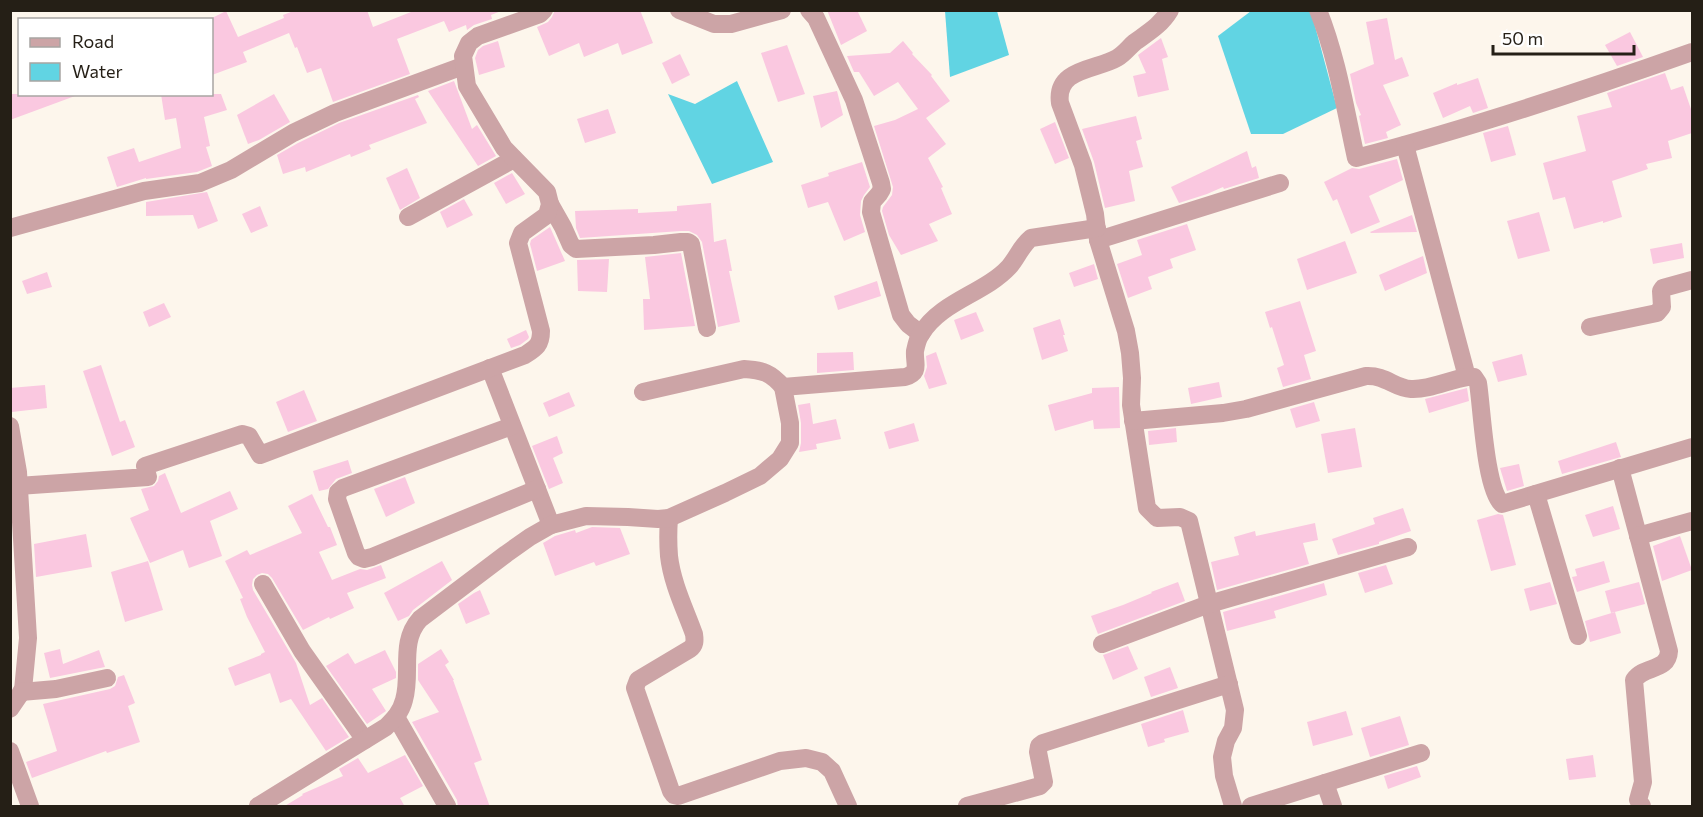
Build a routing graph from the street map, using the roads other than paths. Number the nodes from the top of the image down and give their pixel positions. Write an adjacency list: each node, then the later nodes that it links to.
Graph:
1 (544, 10): 8 (street)
2 (679, 10): 3 (street)
3 (782, 10)
4 (809, 10): 19 (street)
5 (1170, 10): 15 (street)
6 (1318, 10): 9 (street)
7 (1692, 52): 9 (street)
8 (463, 66): 10 (street); 14 (street)
9 (1405, 145): 21 (street)
10 (514, 159): 12 (street); 13 (street)
11 (1280, 183): 15 (street)
12 (550, 204): 18 (street); 20 (street)
13 (408, 216)
14 (10, 228)
15 (1098, 234): 19 (street); 24 (street)
16 (1692, 280): 17 (street)
17 (1590, 327)
18 (707, 328)
19 (921, 334): 22 (street)
20 (490, 368): 26 (street); 29 (street)
21 (1467, 376): 24 (street); 31 (street)
22 (783, 387): 23 (street); 32 (street)
23 (643, 392)
24 (1133, 420): 38 (street)
25 (10, 426): 29 (street)
26 (512, 426): 30 (street); 30 (street)
27 (1692, 447): 28 (street)
28 (1620, 468): 31 (street); 35 (street)
29 (18, 486): 43 (street)
30 (537, 489): 34 (street)
31 (1536, 494): 39 (street)
32 (669, 518): 34 (street); 53 (street)
33 (1692, 521): 35 (street)
34 (551, 525): 45 (street)
35 (1638, 536): 58 (street)
36 (1408, 547): 38 (street)
37 (263, 584): 46 (street)
38 (1209, 604): 40 (street); 42 (street)
39 (1578, 636)
40 (1102, 644)
41 (106, 678): 43 (street)
42 (1229, 684): 54 (street); 55 (street)
43 (21, 692): 44 (street)
44 (10, 709)
45 (396, 717): 46 (street); 52 (street)
46 (365, 740): 51 (street)
47 (10, 751): 50 (street)
48 (1421, 753): 49 (street)
49 (1325, 783): 56 (street); 57 (street)
50 (30, 807)
51 (258, 807)
52 (447, 807)
53 (848, 807)
54 (967, 807)
55 (1233, 807)
56 (1251, 807)
57 (1333, 807)
58 (1642, 807)

